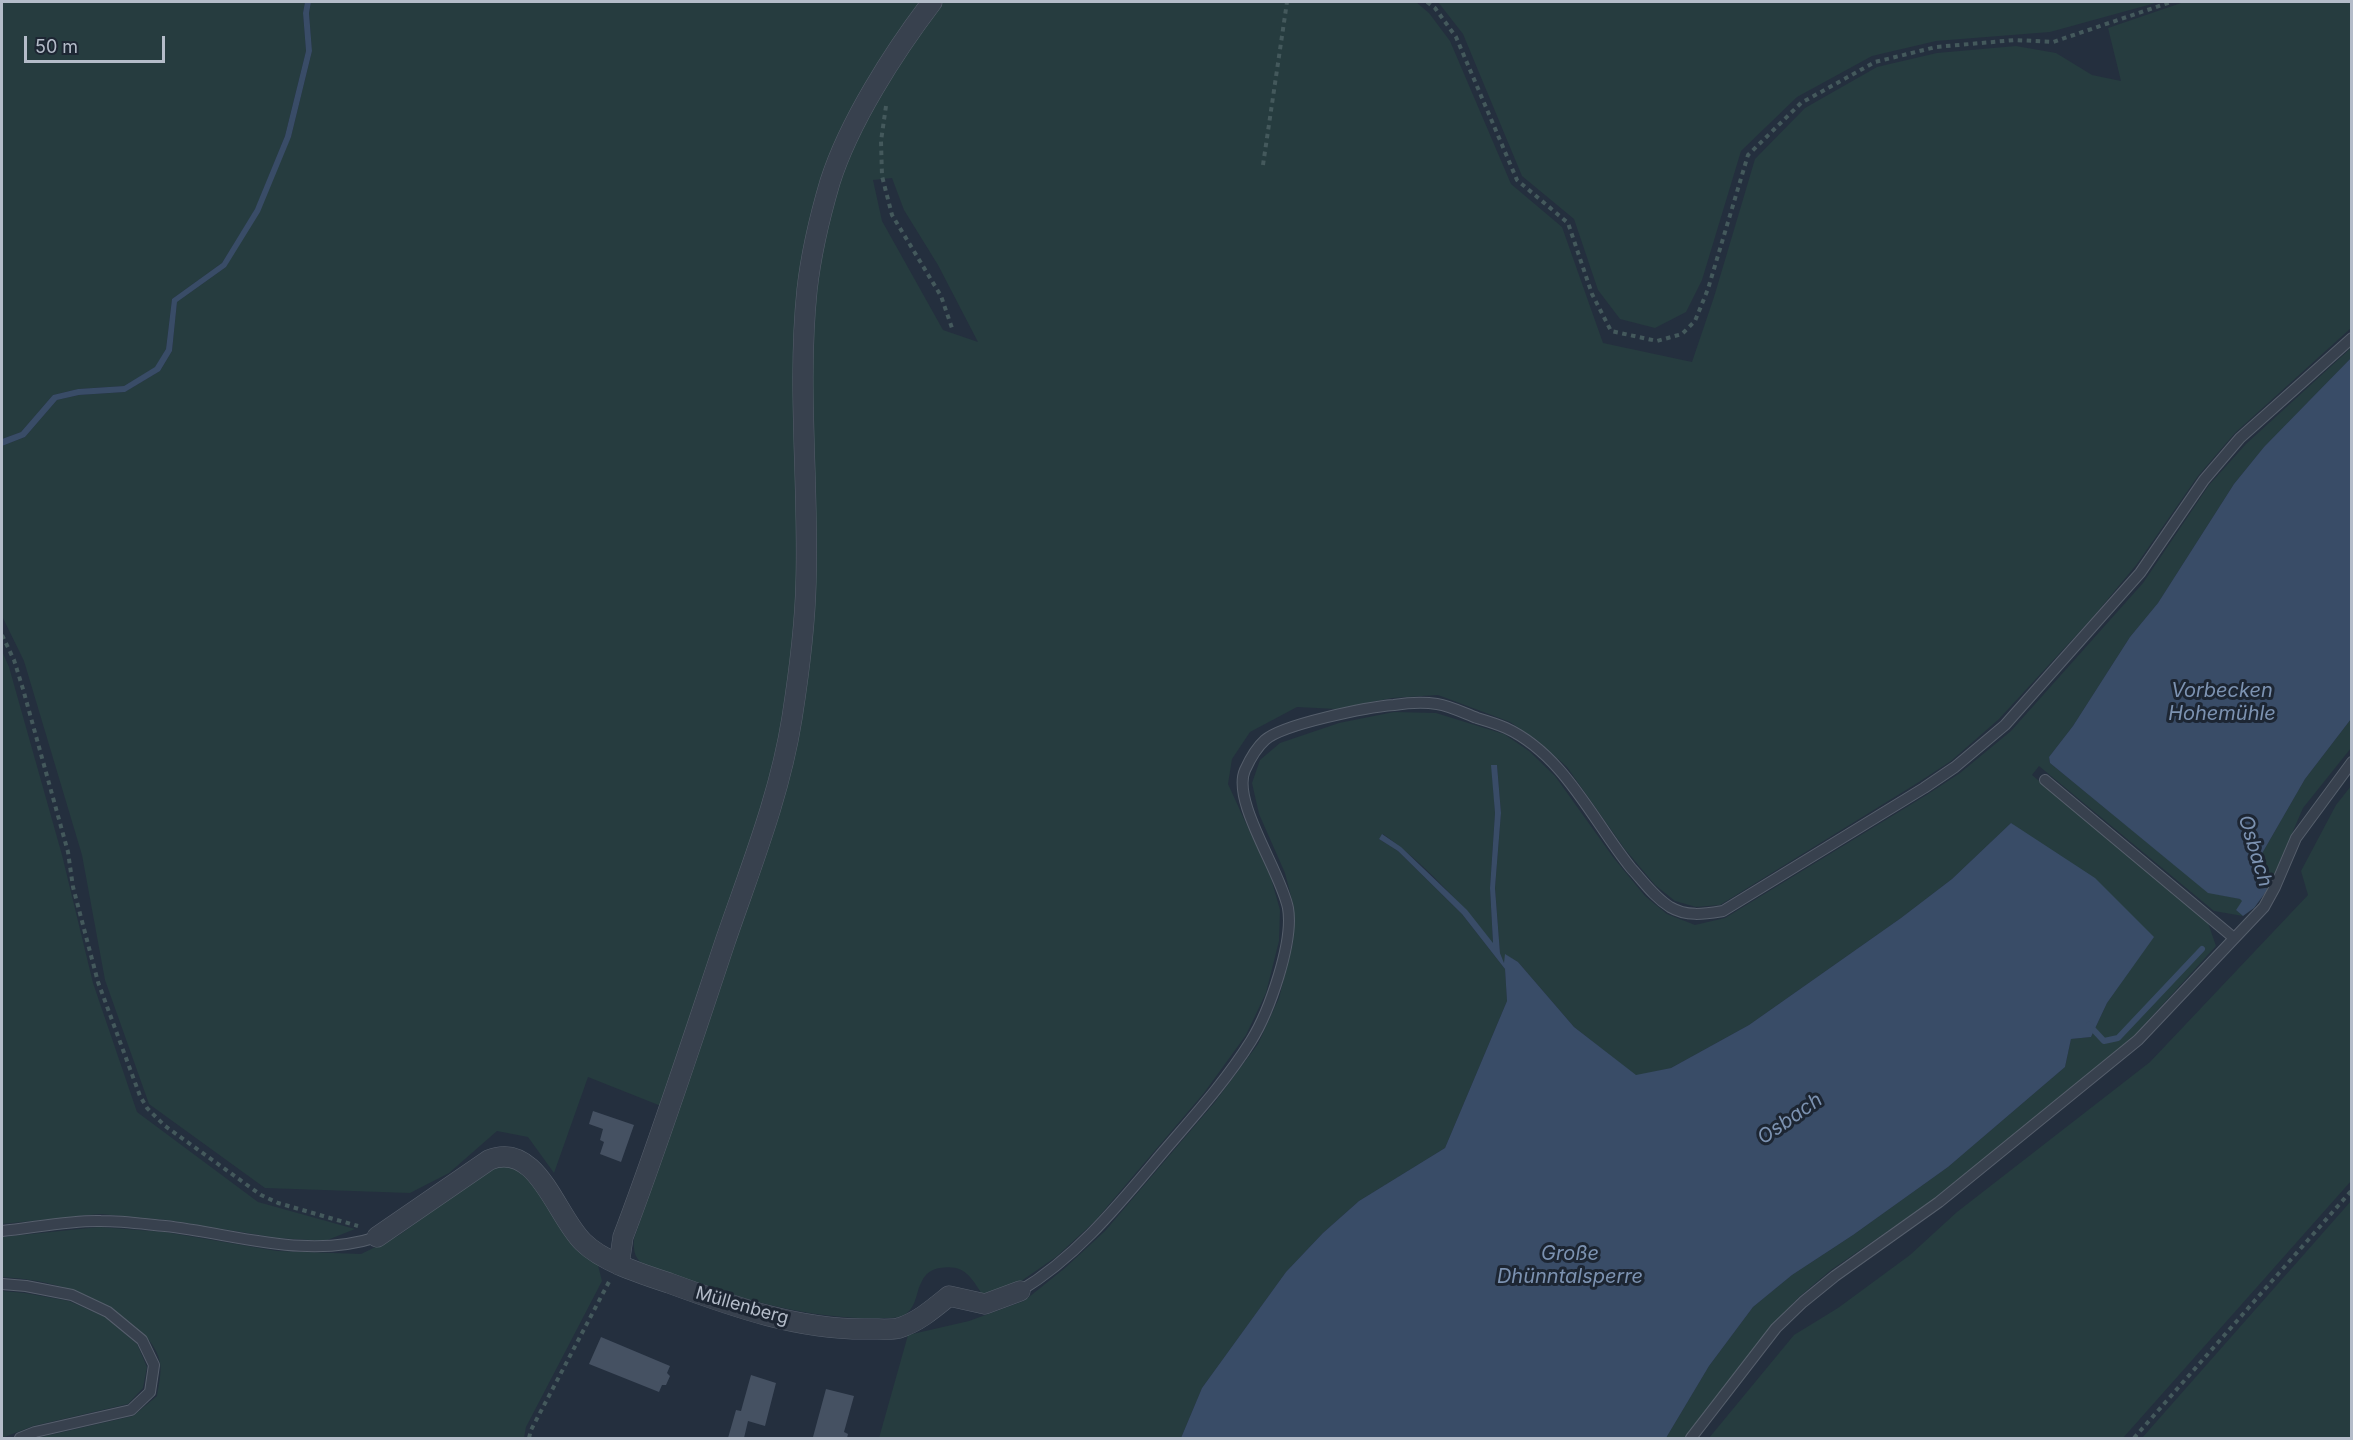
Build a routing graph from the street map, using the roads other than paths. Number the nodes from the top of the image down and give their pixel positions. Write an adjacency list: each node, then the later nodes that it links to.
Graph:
1 (932, 2): 8 (street)
2 (2352, 338): 10 (lane)
3 (2352, 762): 5 (lane)
4 (2045, 780): 5 (lane)
5 (2234, 938): 12 (lane)
6 (2, 1231): 7 (lane)
7 (377, 1237): 8 (street, Müllenberg)
8 (619, 1265): 10 (street, Müllenberg)
9 (2, 1284): 11 (lane)
10 (1020, 1291)
11 (20, 1438)
12 (1691, 1438)

